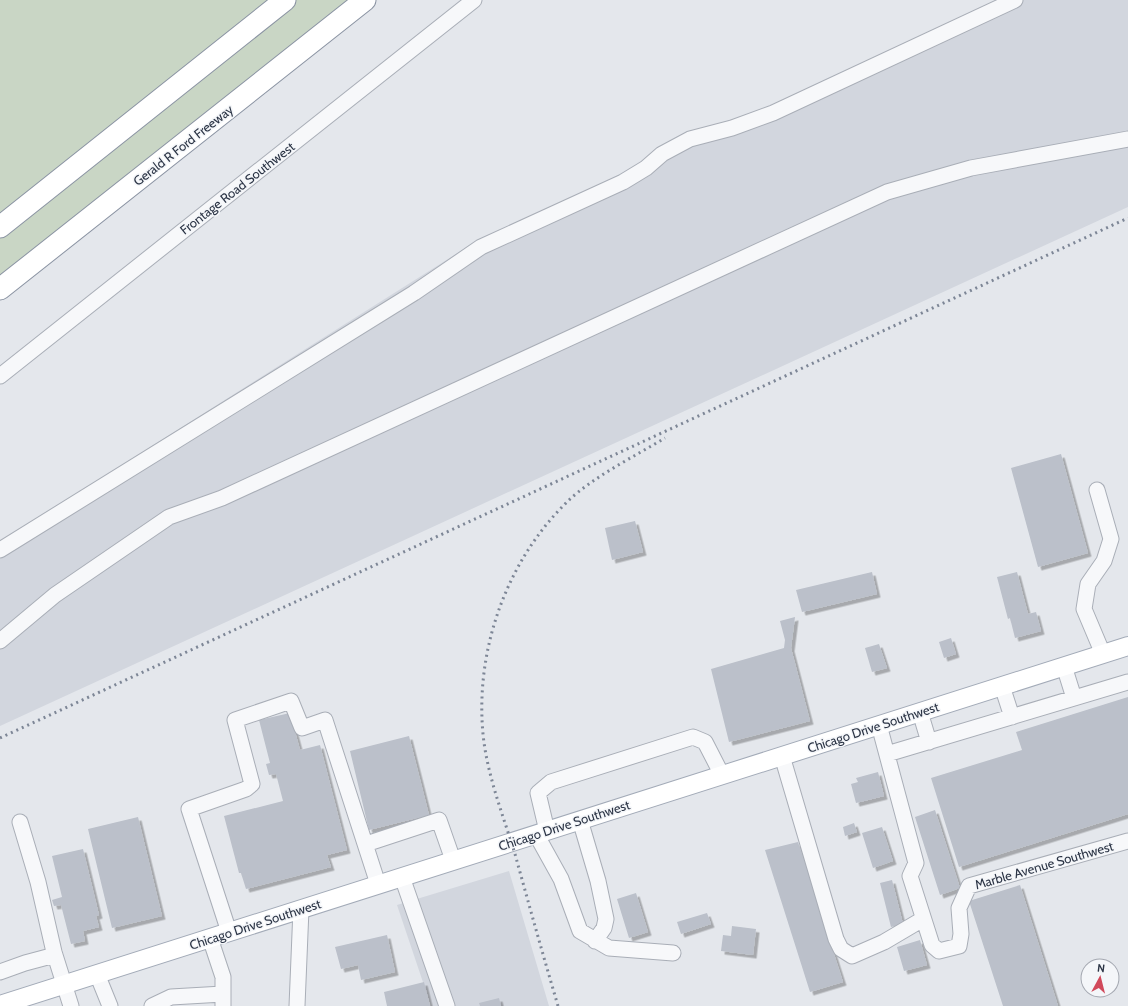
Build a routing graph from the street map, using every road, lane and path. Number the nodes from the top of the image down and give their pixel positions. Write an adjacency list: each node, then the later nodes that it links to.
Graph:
1 (285, 0): 6 (highway)
2 (365, 0): 7 (highway, Gerald R Ford Freeway)
3 (474, 0): 8 (street, Frontage Road Southwest)
4 (1015, 0): 10 (street)
5 (1128, 139): 11 (street)
6 (0, 227)
7 (0, 289)
8 (0, 376)
9 (1097, 490): 13 (street)
10 (0, 550)
11 (0, 641)
12 (1128, 646): 13 (main road, Chicago Drive Southwest)
13 (1103, 654): 14 (main road, Chicago Drive Southwest)
14 (1064, 666): 16 (main road, Chicago Drive Southwest); 17 (street)
15 (1128, 682): 17 (street)
16 (1002, 686): 18 (main road, Chicago Drive Southwest); 19 (street)
17 (1074, 698): 19 (street)
18 (920, 712): 20 (main road, Chicago Drive Southwest); 21 (street)
19 (1012, 717): 21 (street)
20 (879, 725): 22 (street, Marble Avenue Southwest); 23 (main road, Chicago Drive Southwest)
21 (929, 742): 22 (street)
22 (887, 754): 34 (street, Marble Avenue Southwest)
23 (782, 756): 24 (main road, Chicago Drive Southwest); 34 (street)
24 (722, 775): 25 (main road, Chicago Drive Southwest); 27 (street)
25 (580, 820): 27 (main road, Chicago Drive Southwest); 37 (street)
26 (20, 822): 39 (street)
27 (541, 832): 30 (main road, Chicago Drive Southwest); 37 (street)
28 (1128, 841): 34 (street, Marble Avenue Southwest)
29 (366, 844): 30 (street); 32 (street); 35 (street)
30 (453, 860): 31 (main road, Chicago Drive Southwest)
31 (402, 877): 32 (main road, Chicago Drive Southwest); 49 (street)
32 (378, 884): 33 (main road, Chicago Drive Southwest)
33 (301, 909): 35 (main road, Chicago Drive Southwest); 48 (street)
34 (923, 919)
35 (229, 932): 36 (main road, Chicago Drive Southwest)
36 (210, 938): 41 (main road, Chicago Drive Southwest); 43 (street)
37 (595, 941): 38 (street)
38 (673, 953)
39 (55, 955): 40 (street); 42 (street)
40 (0, 972)
41 (97, 974): 42 (main road, Chicago Drive Southwest); 46 (street)
42 (65, 984): 44 (main road, Chicago Drive Southwest); 45 (street)
43 (223, 1000): 47 (street)
44 (0, 1005)
45 (71, 1006)
46 (110, 1006)
47 (152, 1006)
48 (297, 1006)
49 (447, 1006)

